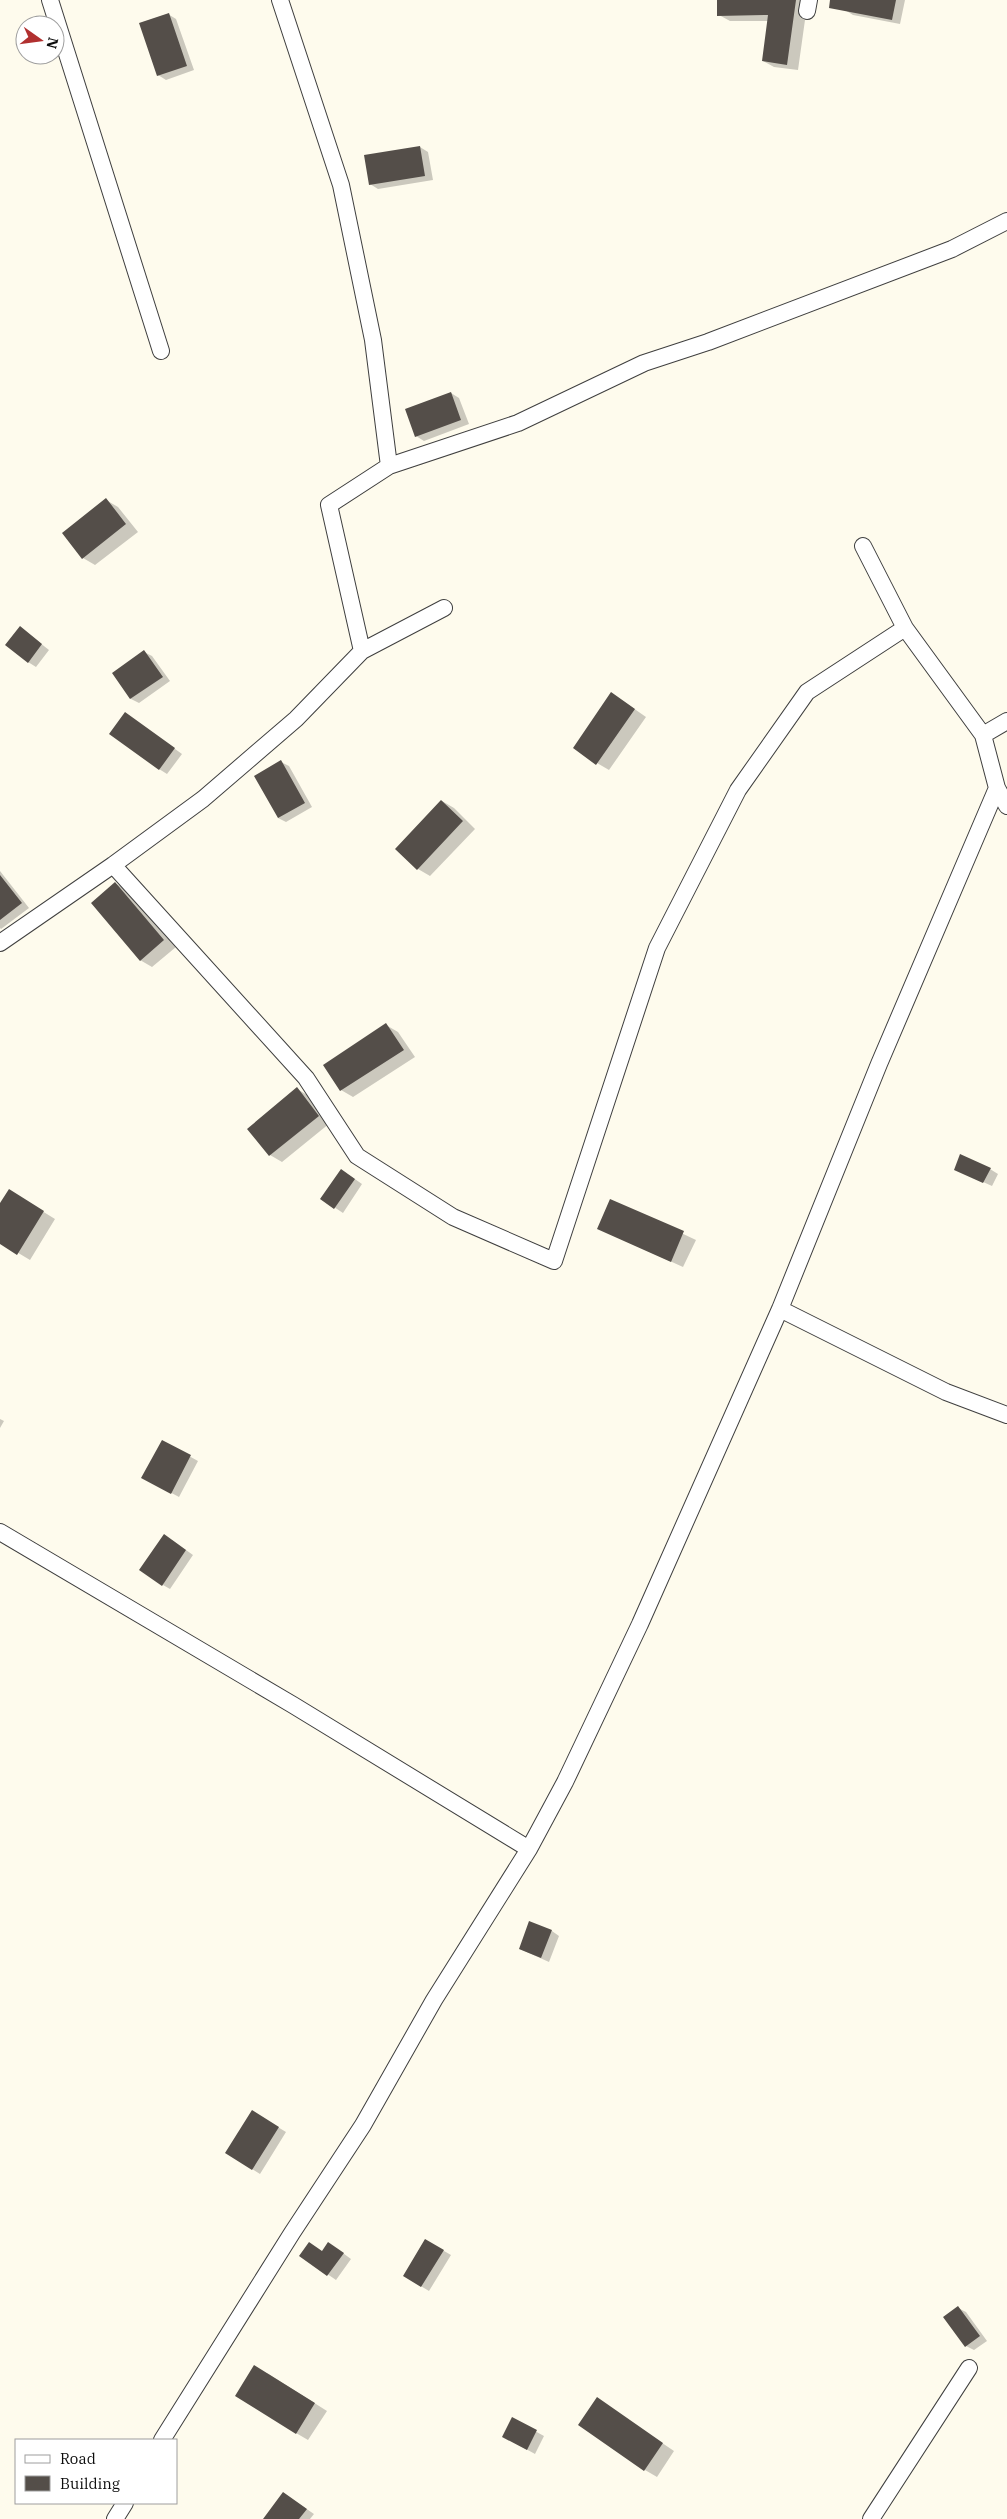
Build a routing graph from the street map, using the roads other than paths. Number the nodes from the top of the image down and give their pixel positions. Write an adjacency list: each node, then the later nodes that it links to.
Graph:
1 (50, 0): 4 (street)
2 (280, 0): 5 (street)
3 (1007, 221): 5 (street)
4 (161, 351)
5 (389, 466): 9 (street)
6 (863, 546): 8 (street)
7 (444, 608): 9 (street)
8 (905, 628): 11 (street); 14 (street)
9 (362, 651): 14 (street)
10 (1007, 721): 11 (street)
11 (983, 735): 12 (street)
12 (997, 788): 13 (street); 16 (street)
13 (1007, 806)
14 (113, 865): 15 (street)
15 (0, 943)
16 (780, 1309): 17 (street); 19 (street)
17 (1007, 1415)
18 (0, 1532): 19 (street)
19 (530, 1849): 21 (street)
20 (969, 2368): 24 (street)
21 (163, 2439)
22 (124, 2504): 23 (street)
23 (115, 2519)
24 (871, 2519)

